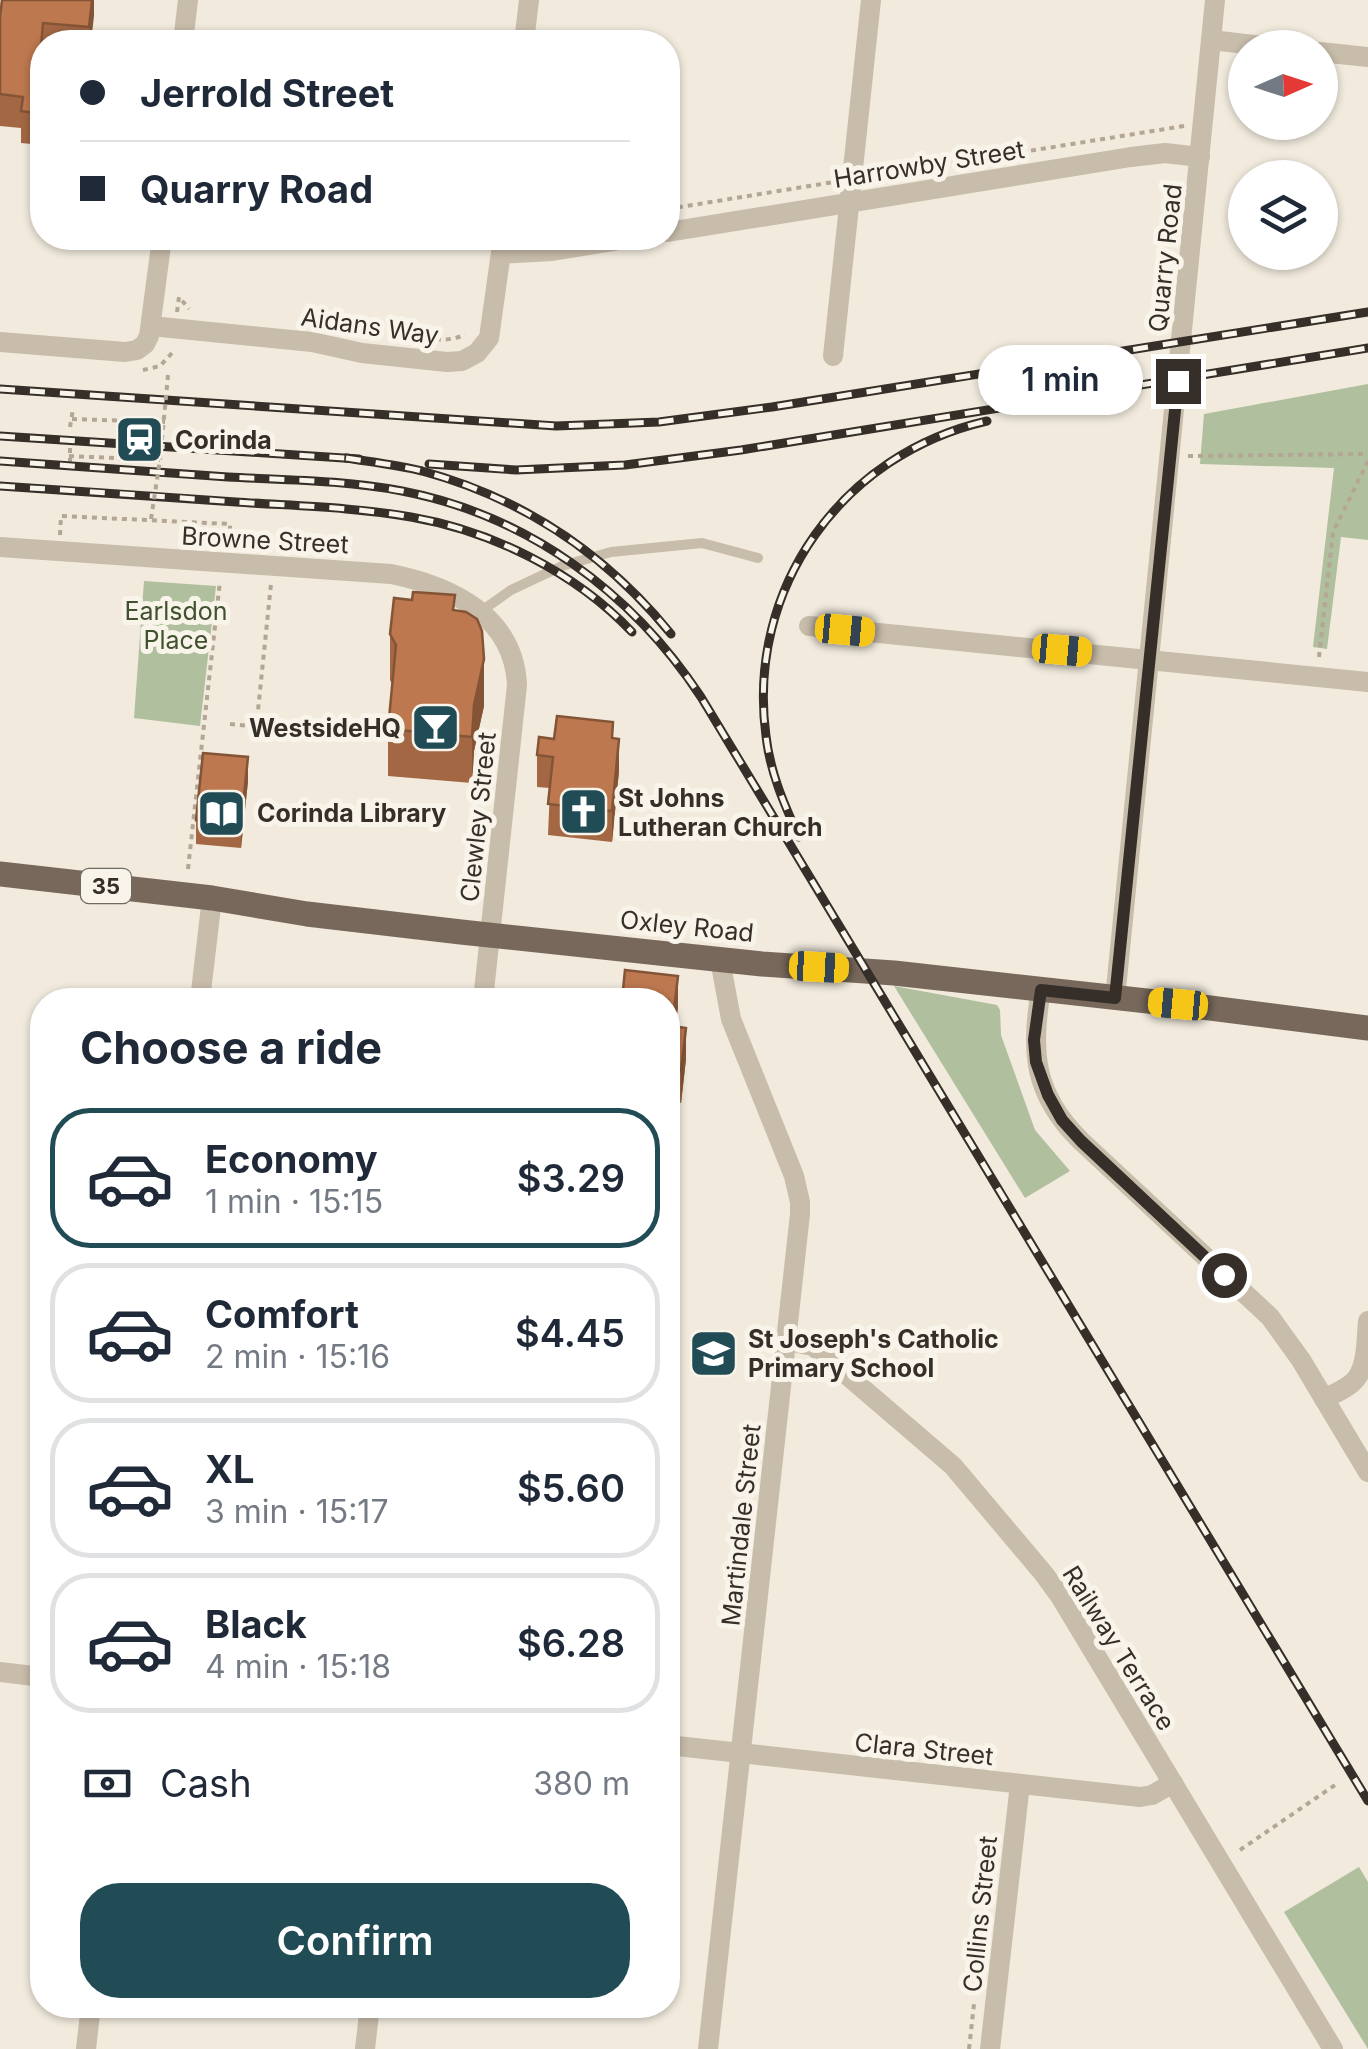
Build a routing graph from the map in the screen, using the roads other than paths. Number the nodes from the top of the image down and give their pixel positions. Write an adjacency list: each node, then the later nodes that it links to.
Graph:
1 (188, 0): 5 (street)
2 (529, 0): 6 (street)
3 (870, 0): 12 (street)
4 (1215, 0): 7 (street, Quarry Road)
5 (184, 30)
6 (525, 30)
7 (1211, 40): 8 (street); 11 (street, Quarry Road)
8 (1228, 42)
9 (1338, 54): 10 (street)
10 (1368, 56)
11 (1200, 156): 12 (street, Harrowby Street); 24 (street, Quarry Road)
12 (849, 202): 13 (street, Harrowby Street); 18 (street)
13 (680, 230)
14 (160, 250): 16 (street)
15 (501, 250): 16 (street, Aidans Way)
16 (151, 326): 17 (street)
17 (0, 342)
18 (833, 356)
19 (0, 547): 21 (street, Browne Street)
20 (758, 558): 21 (lane)
21 (480, 612): 23 (street, Browne Street)
22 (809, 626): 24 (street)
23 (504, 642): 28 (street, Clewley Street)
24 (1149, 658): 25 (street); 33 (street, Quarry Road)
25 (1368, 682)
26 (0, 874): 27 (main road, Oxley Road / 35)
27 (212, 898): 28 (main road, Oxley Road / 35); 30 (street)
28 (490, 934): 29 (main road, Oxley Road / 35); 31 (street, Clewley Street)
29 (720, 960): 32 (main road, Oxley Road / 35); 36 (street, Martindale Street)
30 (201, 988)
31 (484, 988)
32 (1041, 990): 33 (main road, Oxley Road / 35); 37 (street)
33 (1115, 998): 34 (main road, Oxley Road / 35)
34 (1368, 1028)
35 (1368, 1321): 37 (street)
36 (787, 1341): 42 (street, Martindale Street); 44 (street, Railway Terrace)
37 (1324, 1400): 38 (street)
38 (1368, 1472)
39 (0, 1672): 40 (street)
40 (30, 1675)
41 (680, 1746): 42 (street, Clara Street)
42 (742, 1753): 43 (street, Clara Street); 49 (street, Martindale Street)
43 (1020, 1784): 44 (street, Clara Street); 50 (street, Collins Street)
44 (1172, 1784): 51 (street, Railway Terrace)
45 (90, 2018): 47 (street)
46 (369, 2018): 48 (street)
47 (86, 2049)
48 (365, 2049)
49 (708, 2049)
50 (990, 2049)
51 (1333, 2049)

